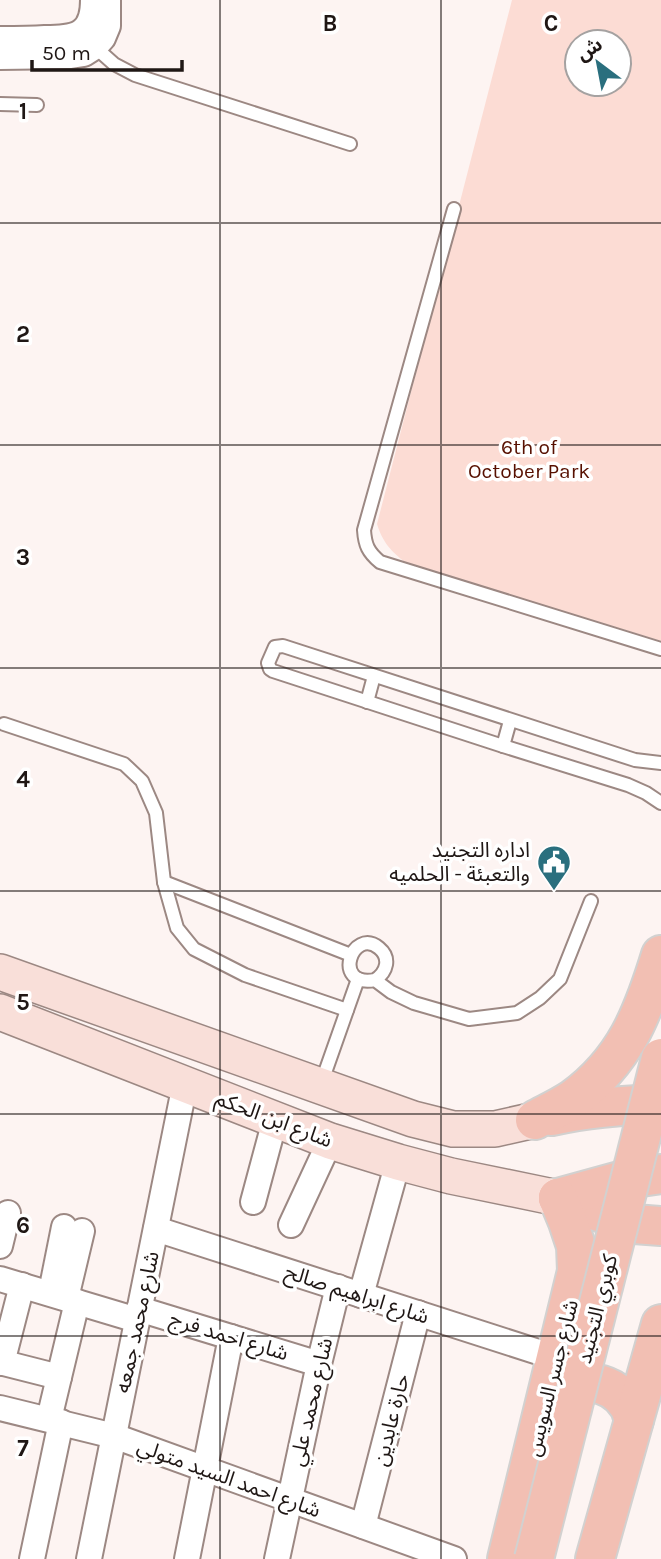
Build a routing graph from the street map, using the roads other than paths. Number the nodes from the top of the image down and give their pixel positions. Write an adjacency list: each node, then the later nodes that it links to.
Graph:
1 (93, 0): 4 (street)
2 (108, 0): 4 (street)
3 (0, 39): 4 (street)
4 (89, 39): 5 (street); 8 (lane)
5 (0, 57)
6 (0, 104): 7 (lane)
7 (37, 105)
8 (350, 144)
9 (454, 209): 10 (lane)
10 (661, 649)
11 (374, 676): 12 (lane); 12 (lane); 13 (lane)
12 (366, 702): 15 (lane)
13 (510, 721): 15 (lane); 16 (lane)
14 (4, 724): 18 (lane)
15 (503, 746): 17 (lane)
16 (661, 763)
17 (661, 803)
18 (164, 882): 20 (lane); 25 (lane)
19 (591, 901): 24 (lane)
20 (351, 954): 23 (lane); 24 (lane)
21 (661, 955): 32 (main road)
22 (0, 972): 29 (main road)
23 (358, 979): 24 (lane); 25 (lane)
24 (375, 980)
25 (347, 1010): 29 (lane)
26 (0, 1012): 28 (main road, شارع ابن الحكم)
27 (661, 1058): 70 (main road, كوبري التجنيد, bridge)
28 (185, 1084): 31 (main road, شارع ابن الحكم); 43 (street, شارع محمد جمعه)
29 (321, 1086): 32 (main road)
30 (661, 1104): 32 (main road)
31 (275, 1120): 33 (main road, شارع ابن الحكم); 38 (street)
32 (535, 1120)
33 (330, 1141): 35 (main road, شارع ابن الحكم); 40 (street)
34 (661, 1149): 71 (main road, كوبري التجنيد)
35 (398, 1162): 37 (main road, شارع ابن الحكم); 46 (street, شارع محمد علي)
36 (661, 1174): 37 (main road)
37 (558, 1198): 41 (main road); 52 (main road, شارع جسر السويس)
38 (253, 1202)
39 (8, 1213): 44 (street)
40 (291, 1225)
41 (661, 1226)
42 (73, 1229): 47 (street)
43 (156, 1229): 46 (street, شارع ابراهيم صالح); 49 (street, شارع محمد جمعه)
44 (0, 1246)
45 (11, 1282): 47 (street, شارع احمد فرج); 53 (street)
46 (349, 1291): 48 (street, شارع ابراهيم صالح); 54 (street, شارع محمد علي)
47 (65, 1298): 49 (street, شارع احمد فرج); 55 (street)
48 (418, 1313): 52 (street, شارع ابراهيم صالح); 63 (street, حارة عابدين)
49 (138, 1315): 51 (street, شارع احمد فرج); 60 (street, شارع محمد جمعه)
50 (661, 1324): 58 (main road)
51 (231, 1337): 54 (street, شارع احمد فرج); 61 (street)
52 (557, 1358): 56 (main road, شارع جسر السويس)
53 (1, 1363): 55 (street)
54 (318, 1364): 62 (street, شارع محمد علي)
55 (59, 1377): 59 (street)
56 (546, 1403): 58 (main road); 69 (main road, شارع جسر السويس)
57 (0, 1408): 59 (street, شارع احمد السيد متولي)
58 (634, 1420): 72 (main road)
59 (55, 1421): 60 (street, شارع احمد السيد متولي); 64 (street)
60 (114, 1436): 61 (street, شارع احمد السيد متولي); 65 (street, شارع محمد جمعه)
61 (205, 1469): 62 (street, شارع احمد السيد متولي); 66 (street)
62 (289, 1500): 63 (street, شارع احمد السيد متولي); 67 (street, شارع محمد علي)
63 (363, 1526): 68 (street, شارع احمد السيد متولي)
64 (32, 1559)
65 (89, 1559)
66 (187, 1559)
67 (277, 1559)
68 (454, 1559)
69 (507, 1559)
70 (534, 1559)
71 (559, 1559)
72 (595, 1559)

